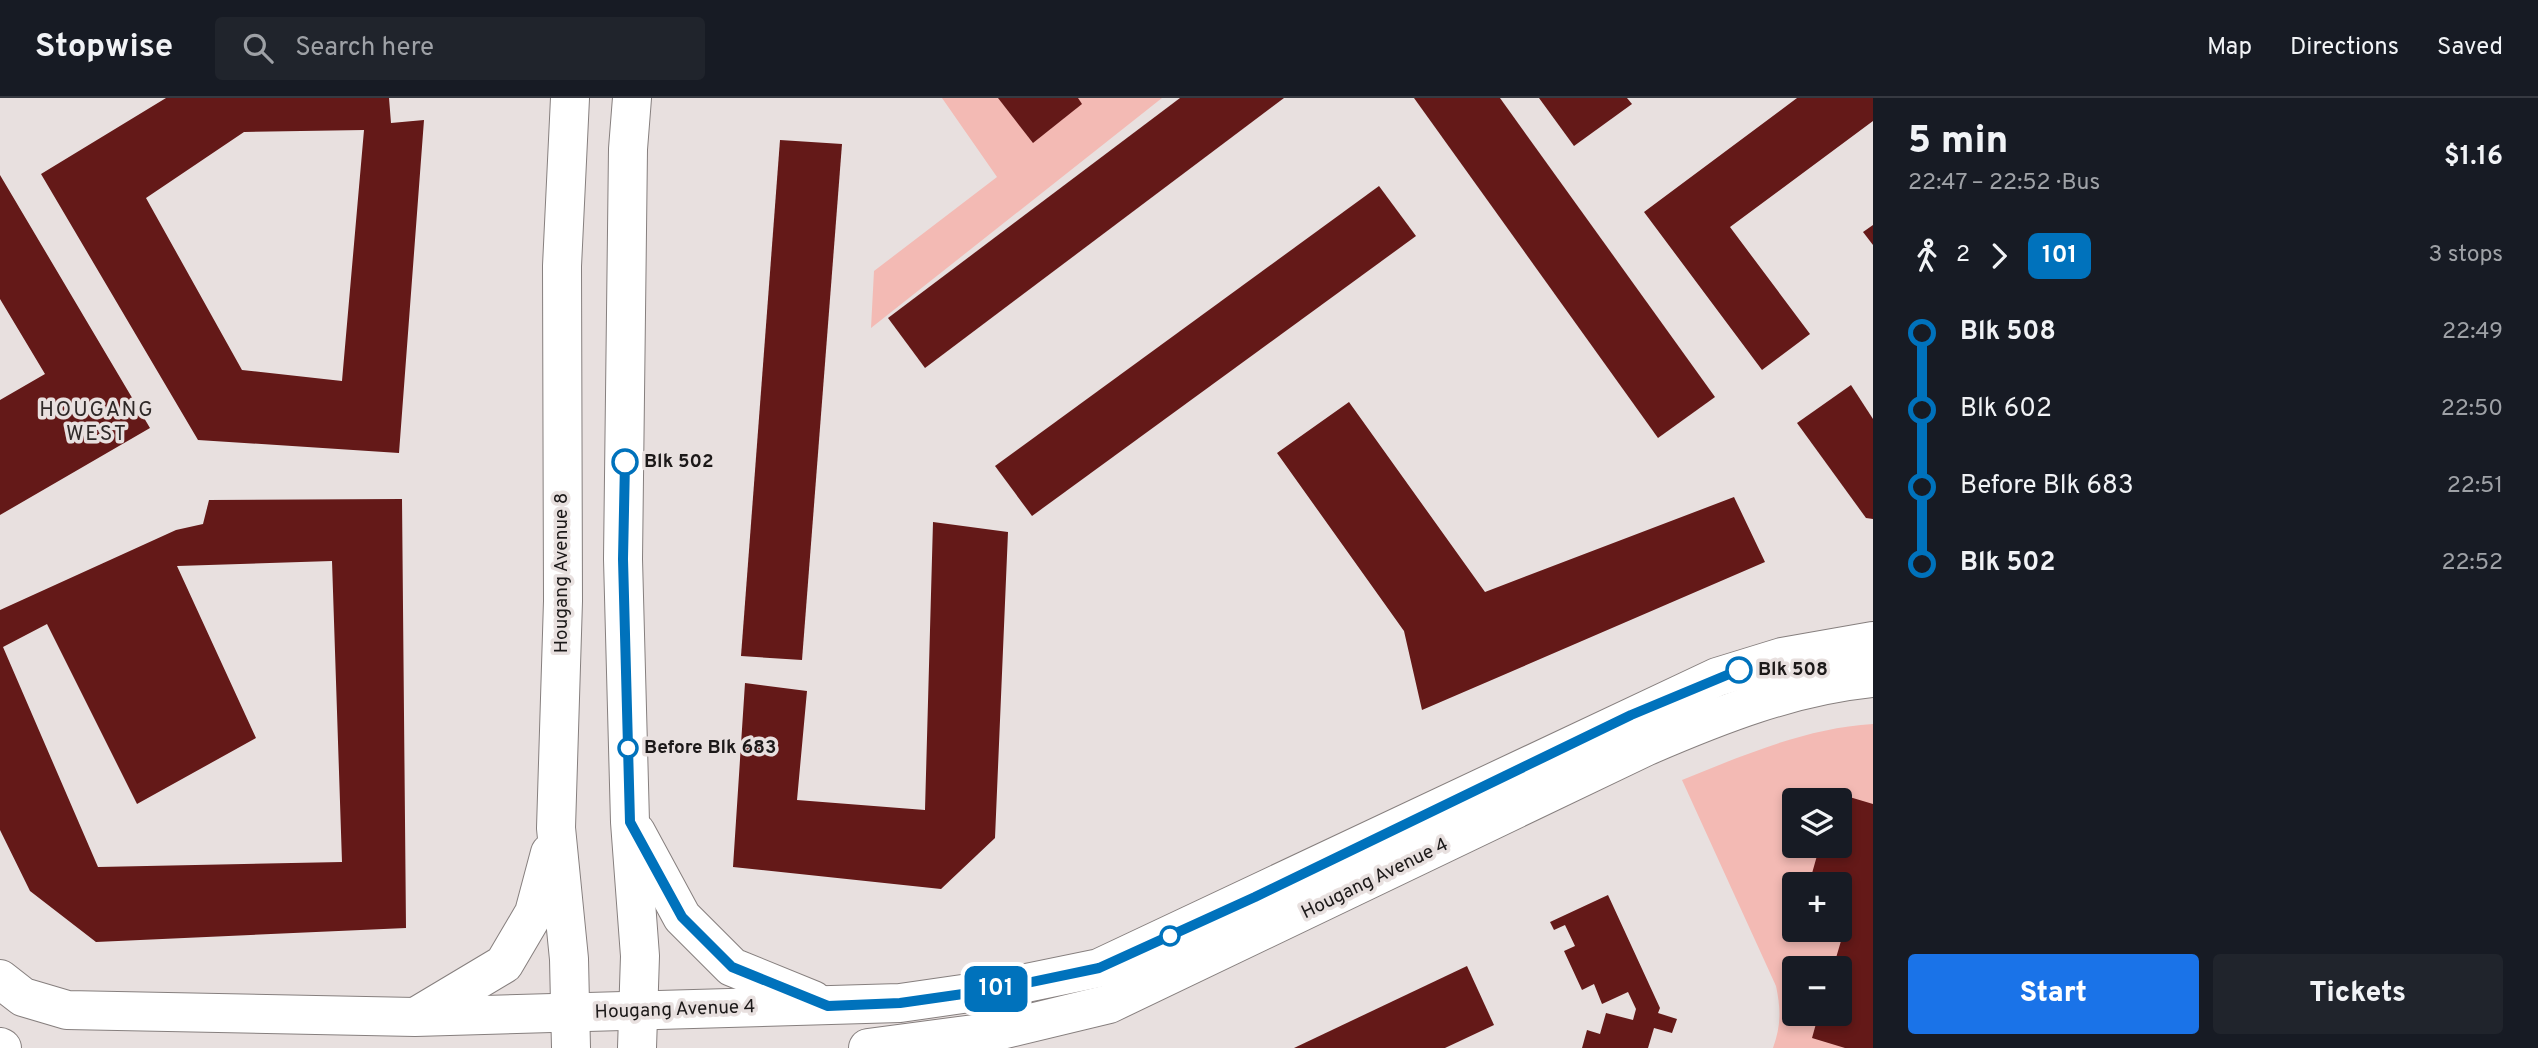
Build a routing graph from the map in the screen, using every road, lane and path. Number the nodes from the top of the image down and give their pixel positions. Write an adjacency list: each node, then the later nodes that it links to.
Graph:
1 (570, 98): 7 (street, Hougang Avenue 8)
2 (632, 98): 6 (street)
3 (1873, 640): 5 (street, Hougang Avenue 4)
4 (1873, 678): 8 (street, Hougang Avenue 4)
5 (1435, 809): 8 (street); 10 (street, Hougang Avenue 4)
6 (630, 822): 10 (street); 11 (street)
7 (556, 828): 12 (street); 13 (street, Hougang Avenue 8)
8 (1452, 842): 15 (street, Hougang Avenue 4)
9 (0, 979): 12 (street, Hougang Avenue 4)
10 (828, 1006): 11 (street, Hougang Avenue 4)
11 (639, 1010): 13 (street, Hougang Avenue 4); 14 (street)
12 (415, 1017): 13 (street, Hougang Avenue 4)
13 (570, 1031)
14 (637, 1048)
15 (868, 1048)

